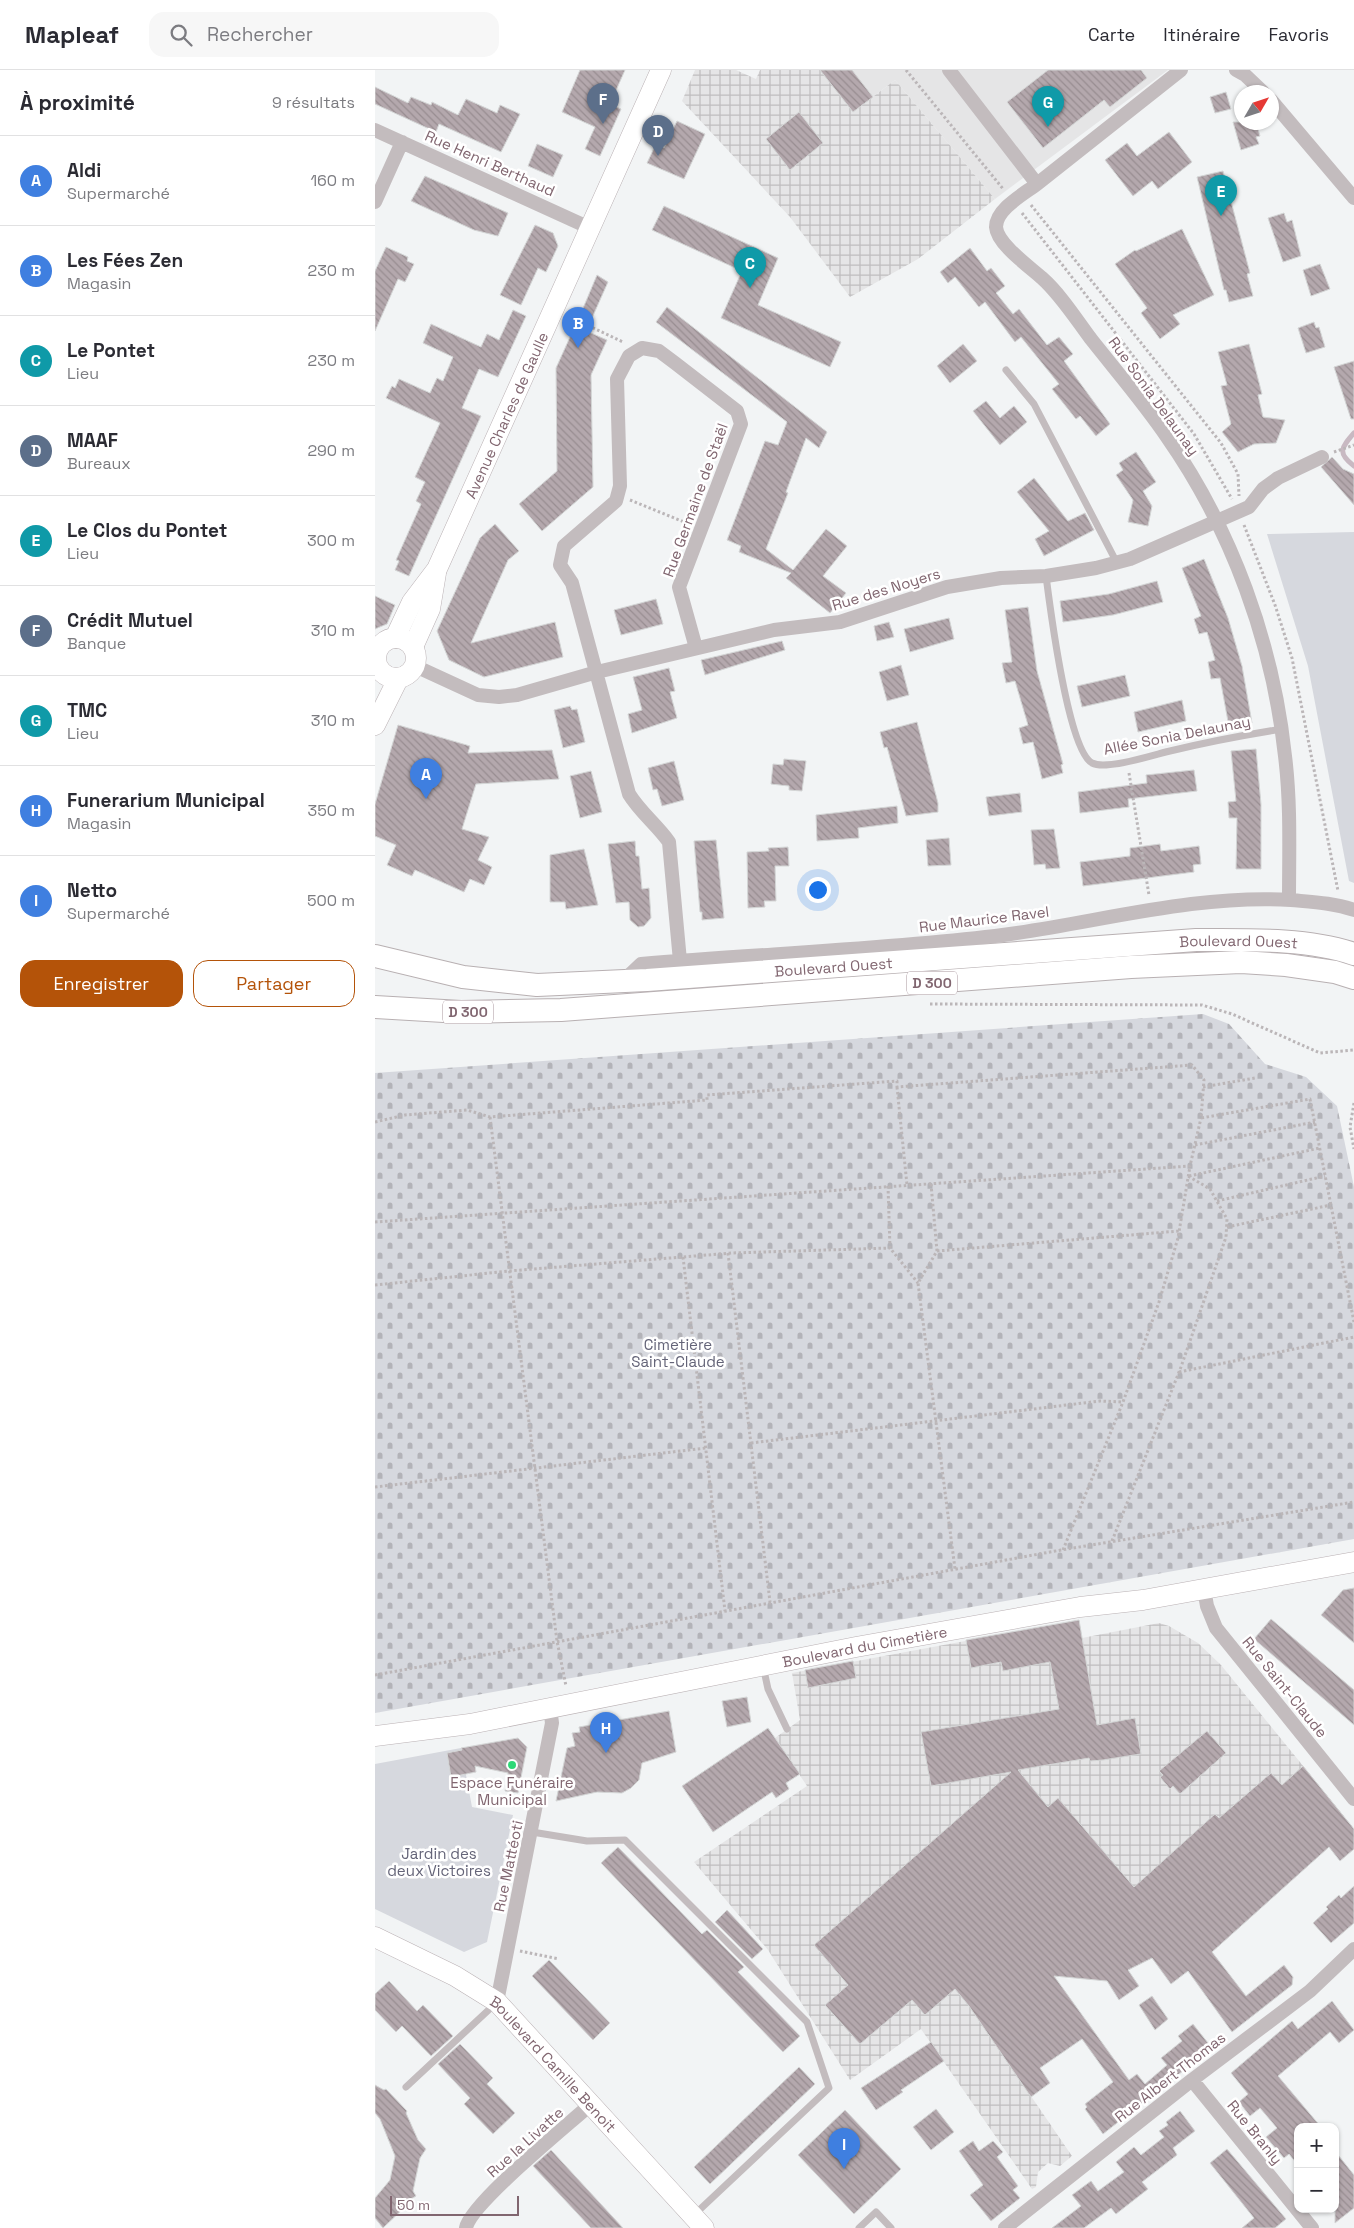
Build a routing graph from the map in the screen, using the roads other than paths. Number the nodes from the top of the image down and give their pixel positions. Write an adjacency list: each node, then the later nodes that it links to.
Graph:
1 (661, 70): 12 (street, Avenue Charles de Gaulle)
2 (949, 70): 9 (street)
3 (1181, 70): 9 (street, Rue Sonia Delaunay)
4 (1236, 70): 5 (street)
5 (1256, 85)
6 (1279, 109): 10 (street)
7 (375, 130): 8 (street, Rue Henri Berthaud)
8 (402, 142): 11 (street); 12 (street, Rue Henri Berthaud)
9 (1037, 184): 15 (street, Rue Sonia Delaunay)
10 (1354, 198)
11 (375, 202)
12 (590, 228): 17 (street, Avenue Charles de Gaulle)
13 (1006, 370): 16 (lane)
14 (1327, 454): 15 (street, Rue des Noyers)
15 (1215, 520): 16 (street, Rue des Noyers); 26 (street, Rue Sonia Delaunay)
16 (1117, 563): 18 (street, Rue des Noyers)
17 (437, 569): 19 (street, Avenue Charles de Gaulle); 22 (street, Avenue Charles de Gaulle)
18 (1046, 576): 20 (street, Rue des Noyers); 26 (lane, Allée Sonia Delaunay)
19 (395, 638): 21 (street); 22 (street)
20 (696, 648): 23 (street, Rue des Noyers); 23 (street, Rue Germaine de Staël)
21 (376, 650): 24 (street)
22 (414, 657): 23 (street, Rue des Noyers); 24 (street)
23 (597, 672): 31 (street)
24 (384, 677): 25 (street)
25 (375, 725)
26 (1282, 729): 27 (street, Rue Sonia Delaunay)
27 (1289, 900): 28 (street, Rue Maurice Ravel); 31 (street, Rue Maurice Ravel)
28 (1354, 910)
29 (1354, 954): 33 (main road, Boulevard Ouest / D 300)
30 (378, 957): 33 (main road, Boulevard Ouest / D 300)
31 (680, 961): 33 (street, Rue Maurice Ravel)
32 (1354, 978): 34 (main road, Boulevard Ouest / D 300)
33 (623, 981)
34 (375, 1007)
35 (1354, 1562): 36 (street, Boulevard du Cimetière)
36 (1204, 1589): 37 (street, Boulevard du Cimetière); 41 (street, Rue Saint-Claude)
37 (763, 1666): 38 (street, Boulevard du Cimetière); 39 (lane)
38 (550, 1708): 40 (street, Boulevard du Cimetière); 42 (street, Rue Mattéoti)
39 (787, 1729)
40 (375, 1736)
41 (1354, 1799)
42 (532, 1832): 45 (street, Rue Mattéoti); 49 (lane)
43 (375, 1937): 45 (street, Boulevard Camille Benoit)
44 (1354, 1949): 46 (street, Rue Albert Thomas)
45 (497, 2002): 47 (lane); 48 (street, Boulevard Camille Benoit)
46 (1192, 2080): 53 (street, Rue Albert Thomas); 54 (street, Rue Branly)
47 (406, 2087)
48 (591, 2104): 49 (street, Boulevard Camille Benoit); 50 (street, Rue la Livatte)
49 (699, 2222)
50 (466, 2228)
51 (859, 2228): 52 (lane)
52 (891, 2228)
53 (1005, 2228)
54 (1311, 2228)

